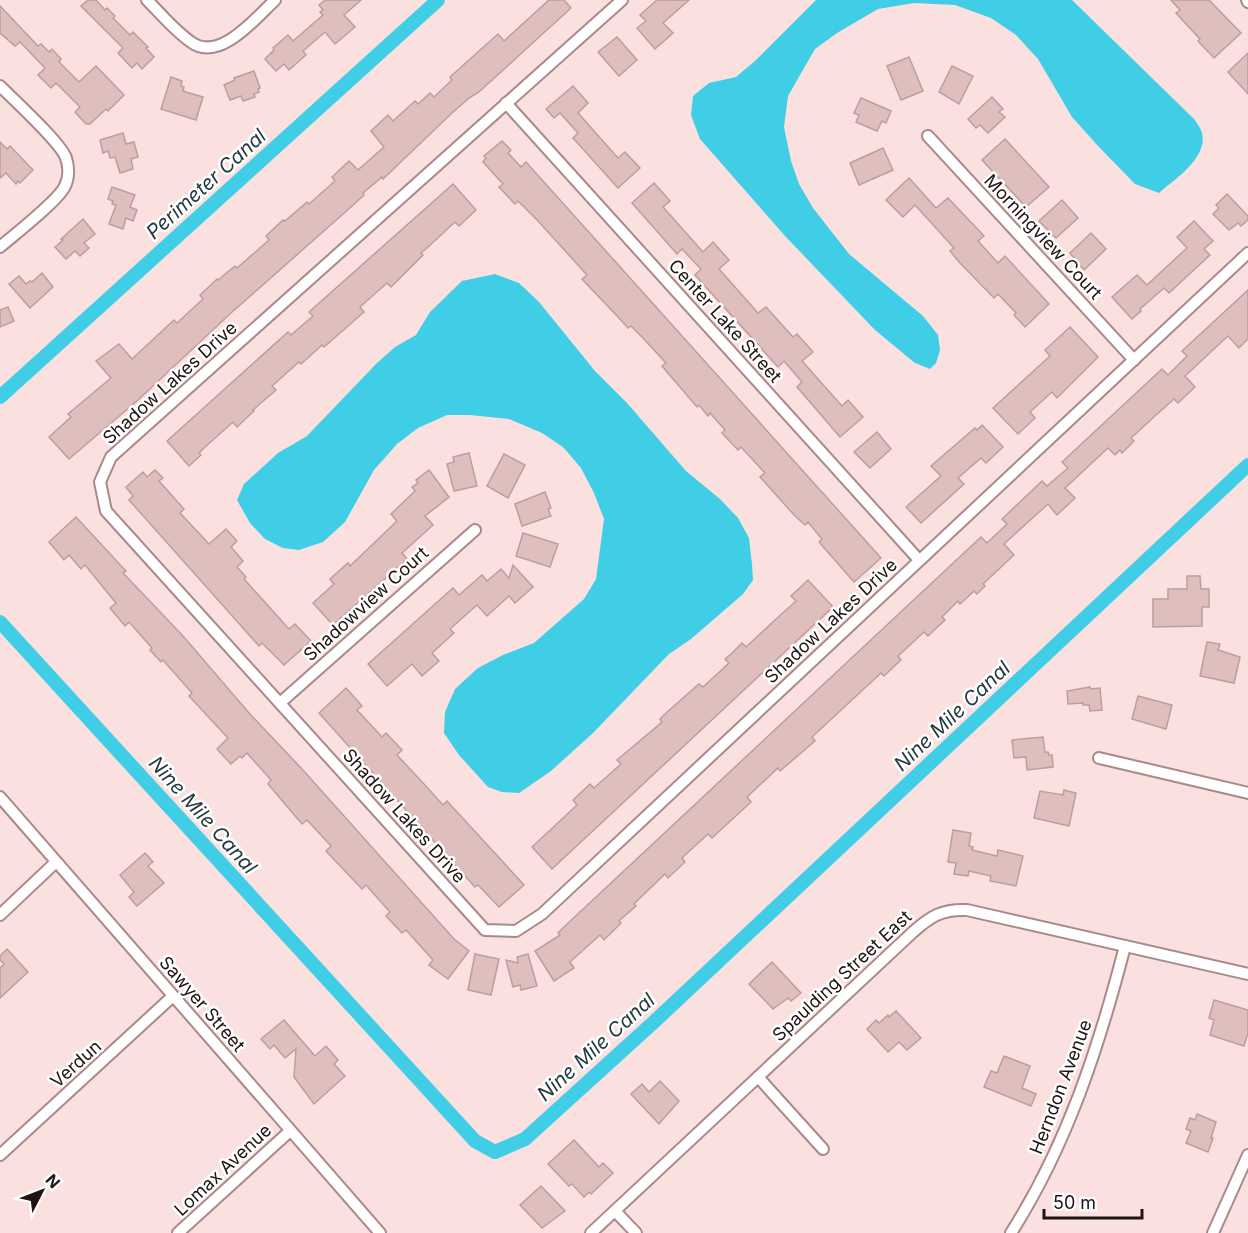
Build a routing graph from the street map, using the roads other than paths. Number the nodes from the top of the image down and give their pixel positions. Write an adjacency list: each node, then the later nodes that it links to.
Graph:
1 (147, 0): 2 (street)
2 (275, 0)
3 (622, 0): 5 (street, Shadow Lakes Drive)
4 (0, 86): 7 (street)
5 (506, 103): 11 (street, Center Lake Street); 12 (street, Shadow Lakes Drive)
6 (928, 136): 9 (street, Morningview Court)
7 (0, 247)
8 (1248, 253): 9 (street, Shadow Lakes Drive)
9 (1134, 360): 11 (street, Shadow Lakes Drive)
10 (475, 530): 12 (street, Shadowview Court)
11 (919, 561): 12 (street, Shadow Lakes Drive)
12 (280, 703)
13 (1099, 758): 14 (street)
14 (1248, 793)
15 (0, 797): 16 (street, Sawyer Street)
16 (56, 862): 17 (street); 20 (street, Sawyer Street)
17 (0, 915)
18 (1125, 946): 19 (street, Spaulding Street East); 21 (street, Spaulding Street East); 31 (street, Herndon Avenue)
19 (1248, 974)
20 (173, 996): 22 (street, Sawyer Street); 24 (street, Verdun)
21 (758, 1077): 23 (street); 26 (street, Spaulding Street East)
22 (290, 1131): 27 (street, Lomax Avenue); 28 (street, Sawyer Street)
23 (823, 1149)
24 (0, 1155)
25 (1248, 1155): 32 (street)
26 (615, 1211): 29 (street, Spaulding Street East); 30 (street)
27 (178, 1233)
28 (380, 1233)
29 (591, 1233)
30 (636, 1233)
31 (1011, 1233)
32 (1213, 1233)

